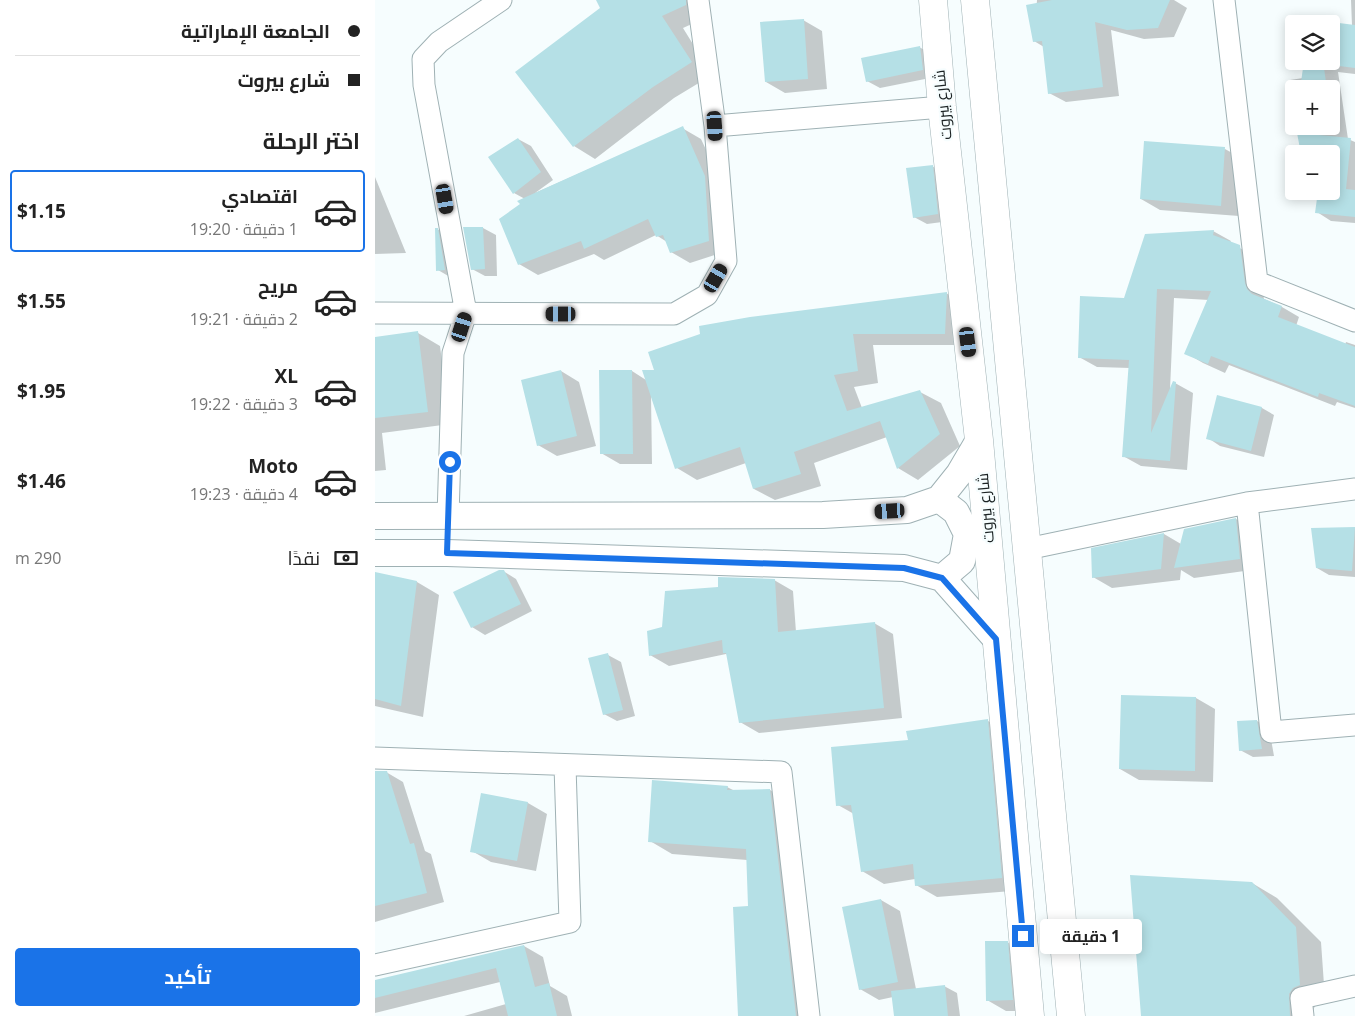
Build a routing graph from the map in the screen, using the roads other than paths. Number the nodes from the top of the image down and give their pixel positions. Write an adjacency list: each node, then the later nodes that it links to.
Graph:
1 (501, 0): 9 (street)
2 (698, 0): 7 (street)
3 (933, 0): 6 (main road, شارع بيروت)
4 (975, 0): 17 (main road)
5 (1224, 0): 10 (street)
6 (942, 106): 7 (street); 11 (main road, شارع بيروت)
7 (715, 126): 9 (street)
8 (375, 313): 9 (street)
9 (466, 313): 16 (street)
10 (1355, 321)
11 (979, 440): 13 (street); 21 (main road, شارع بيروت)
12 (1355, 489): 14 (street)
13 (939, 499): 16 (street); 20 (street)
14 (1247, 503): 17 (street); 22 (street)
15 (375, 516): 16 (street)
16 (448, 517): 19 (street)
17 (1027, 549): 29 (main road)
18 (375, 553): 19 (street)
19 (447, 553): 20 (street)
20 (942, 578): 21 (street)
21 (996, 639): 28 (main road, شارع بيروت)
22 (1355, 725)
23 (375, 758): 24 (street)
24 (565, 766): 25 (street); 27 (street)
25 (375, 965)
26 (1355, 986): 30 (street)
27 (809, 1016)
28 (1030, 1016)
29 (1071, 1016)
30 (1303, 1016)

